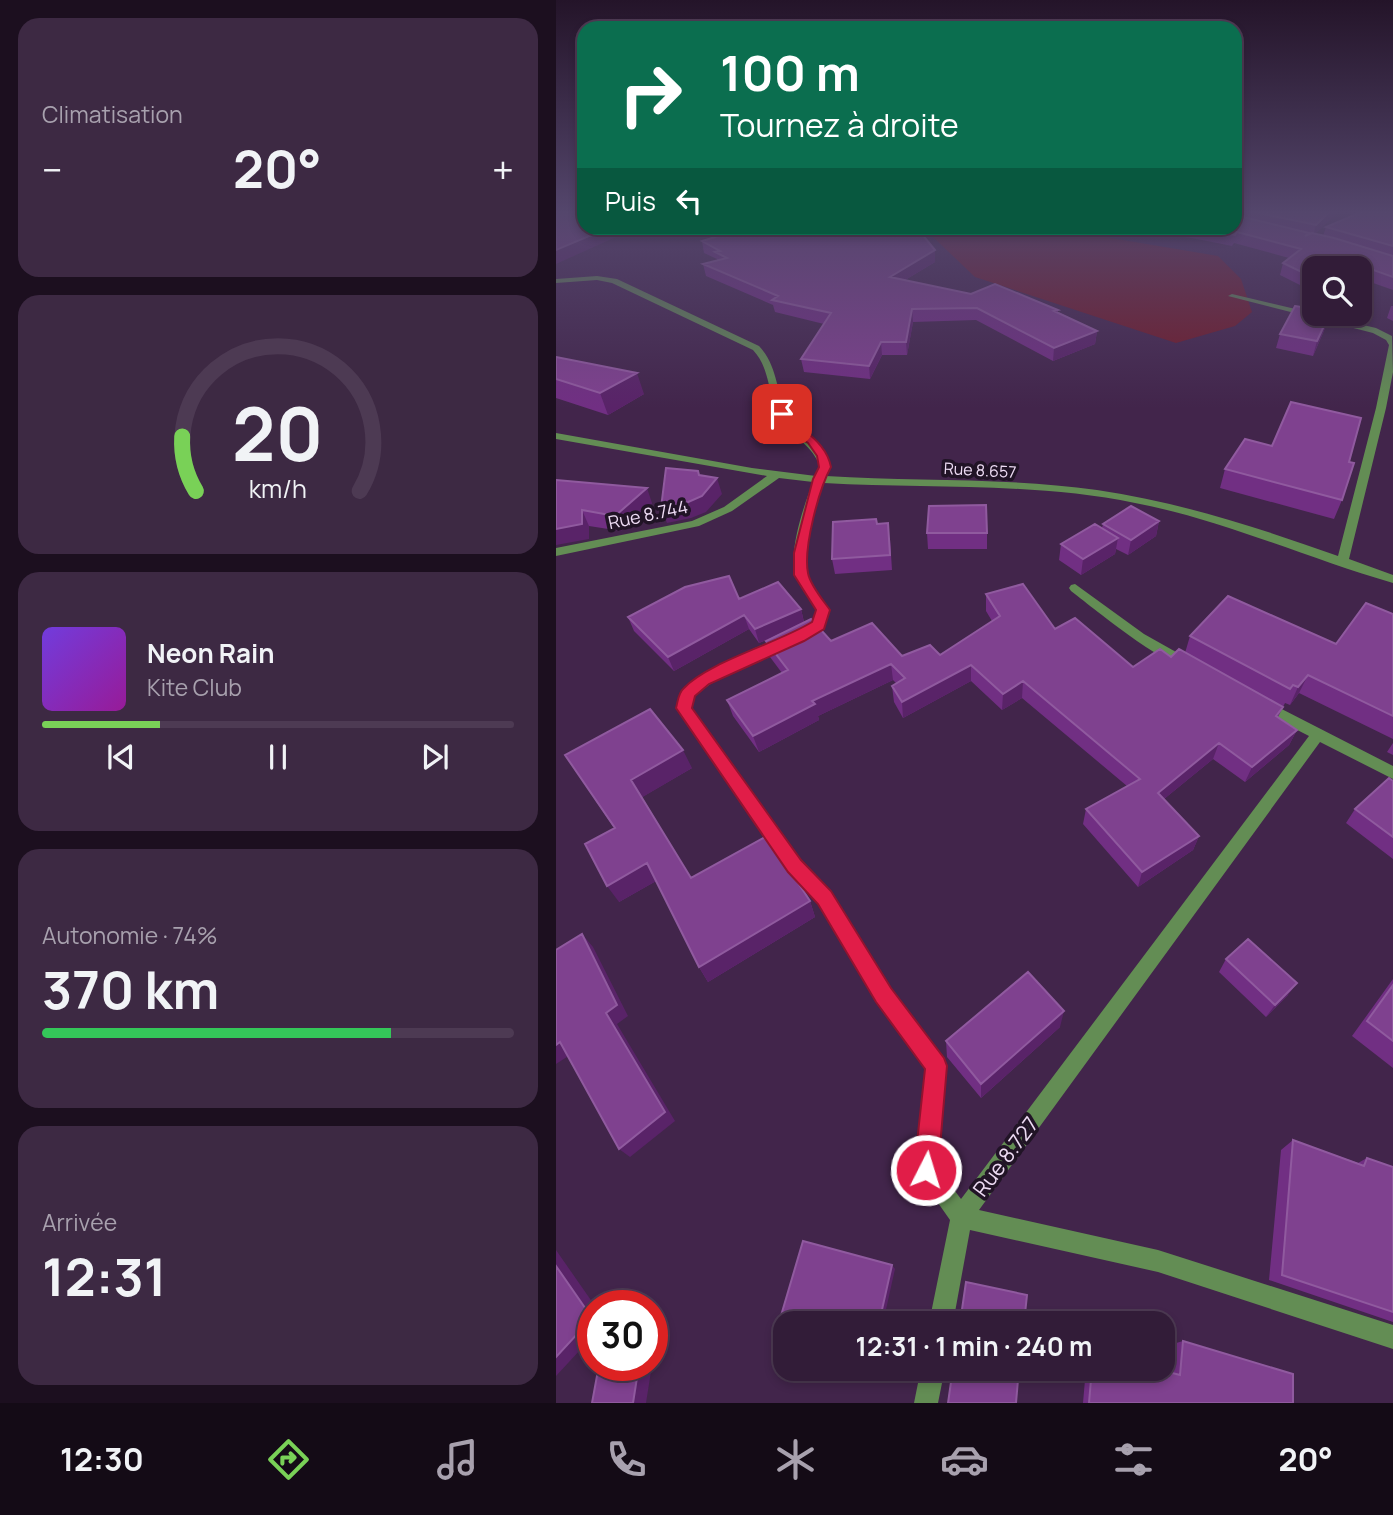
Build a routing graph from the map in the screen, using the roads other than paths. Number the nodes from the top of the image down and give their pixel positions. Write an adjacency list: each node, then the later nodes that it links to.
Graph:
1 (556, 281): 6 (street)
2 (1232, 296): 3 (street)
3 (1392, 345): 8 (street)
4 (556, 436): 5 (street, Rue 8.657)
5 (776, 475): 6 (street, Rue 8.657); 7 (street, Rue 8.744)
6 (819, 479): 8 (street, Rue 8.657); 15 (street)
7 (556, 552)
8 (1342, 562): 9 (street, Rue 8.657)
9 (1392, 579)
10 (1075, 588): 11 (street)
11 (1199, 670)
12 (1246, 697): 13 (street)
13 (1317, 736): 14 (street); 15 (street, Rue 8.727)
14 (1392, 773)
15 (961, 1217): 16 (street); 17 (street, Rue 8.727)
16 (943, 1311)
17 (1392, 1337)
18 (930, 1381): 19 (street)
19 (926, 1403)

